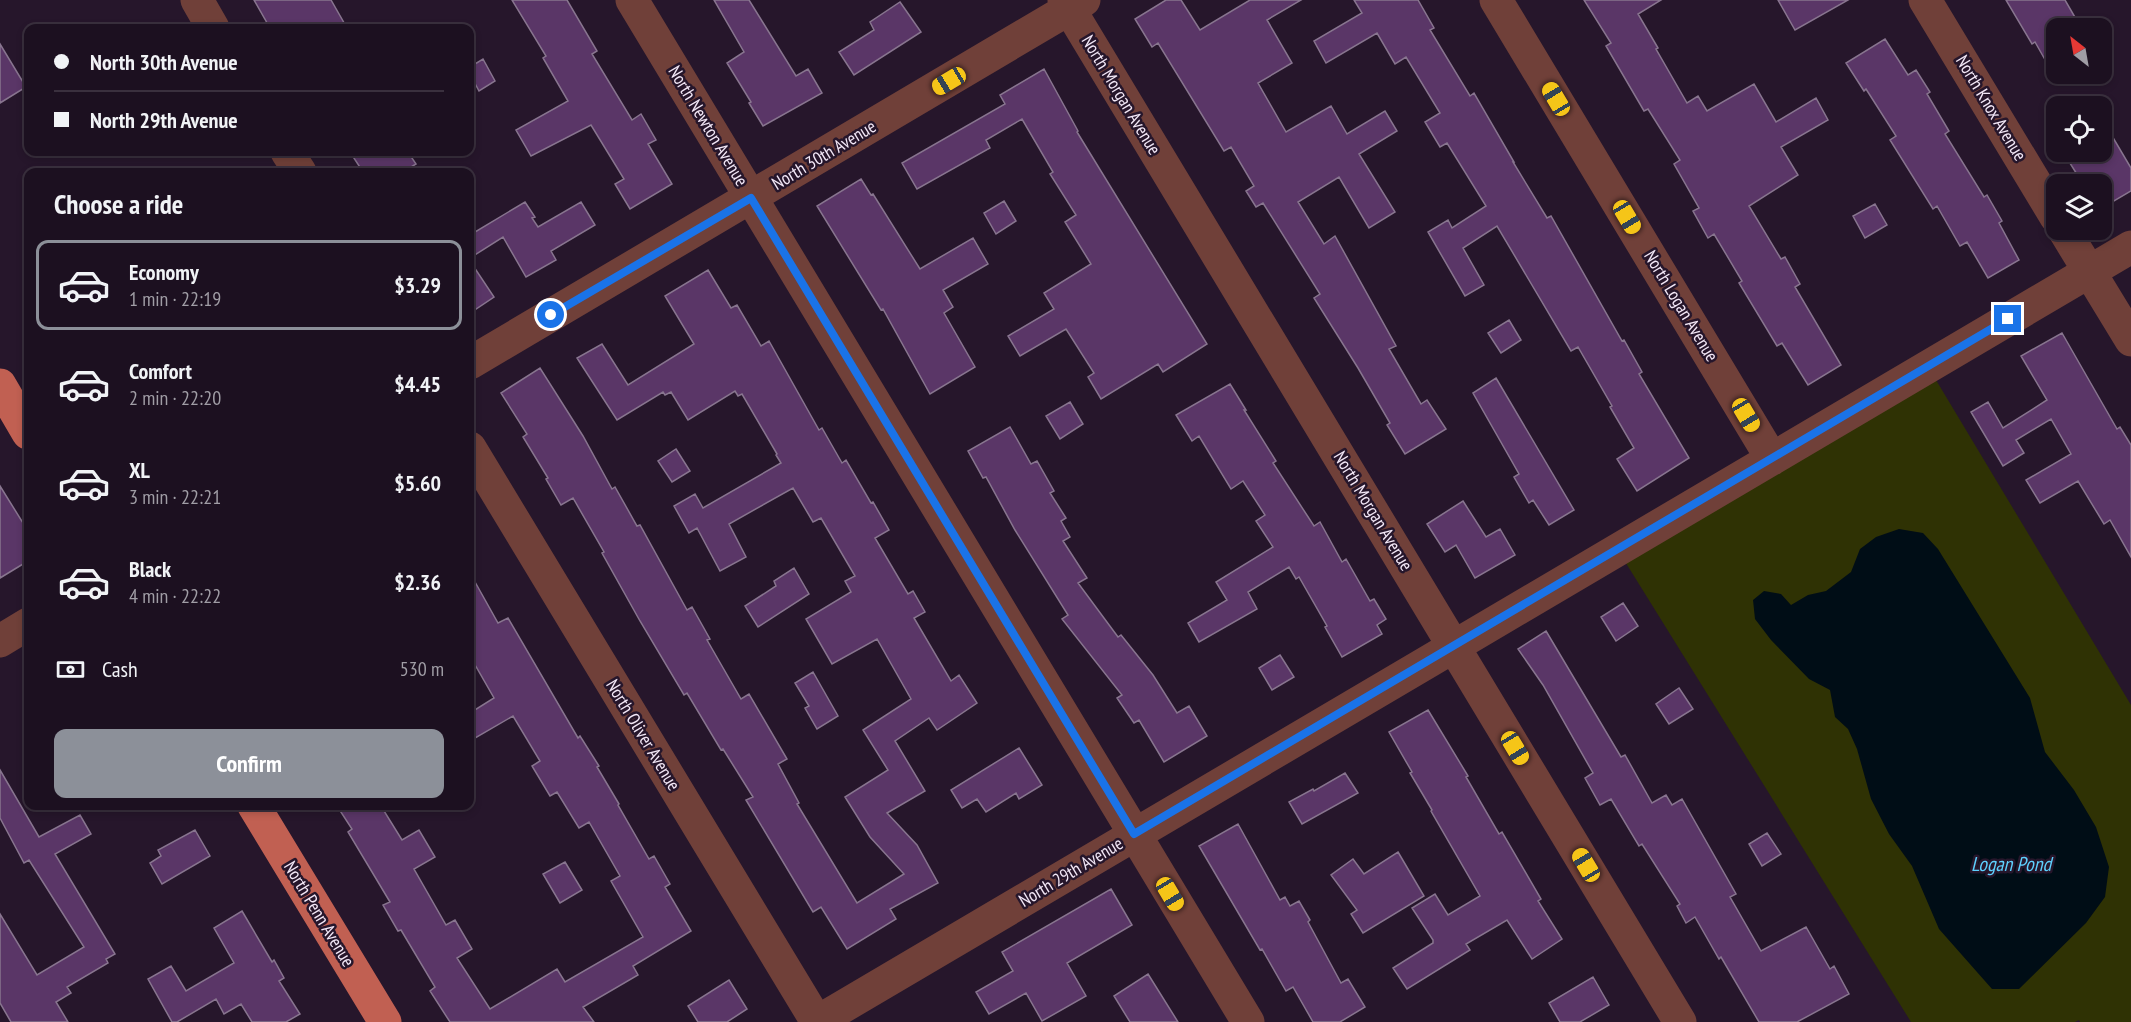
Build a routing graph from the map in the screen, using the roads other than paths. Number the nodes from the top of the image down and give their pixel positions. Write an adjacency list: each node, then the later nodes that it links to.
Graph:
1 (197, 0): 6 (street)
2 (632, 0): 7 (street, North Newton Avenue)
3 (1496, 0): 17 (street, North Logan Avenue)
4 (1925, 0): 8 (street, North Knox Avenue)
5 (1073, 3): 7 (street, North 30th Avenue); 20 (street, North Morgan Avenue)
6 (211, 24)
7 (751, 198): 13 (street, North 30th Avenue); 22 (street, North Newton Avenue)
8 (2046, 200)
9 (2070, 240): 11 (street)
10 (2131, 247): 11 (street, North 29th Avenue)
11 (2090, 271): 12 (street); 17 (street, North 29th Avenue)
12 (2131, 340)
13 (474, 361)
14 (0, 385): 15 (main road)
15 (24, 426)
16 (474, 455): 24 (street, North Oliver Avenue)
17 (1772, 459): 20 (street, North 29th Avenue)
18 (24, 626): 19 (street)
19 (0, 641)
20 (1454, 646): 22 (street, North 29th Avenue); 26 (street, North Morgan Avenue)
21 (256, 810): 23 (main road, North Penn Avenue)
22 (1134, 834): 24 (street, North 29th Avenue); 25 (street, North Newton Avenue)
23 (385, 1022)
24 (817, 1022)
25 (1248, 1022)
26 (1680, 1022)

